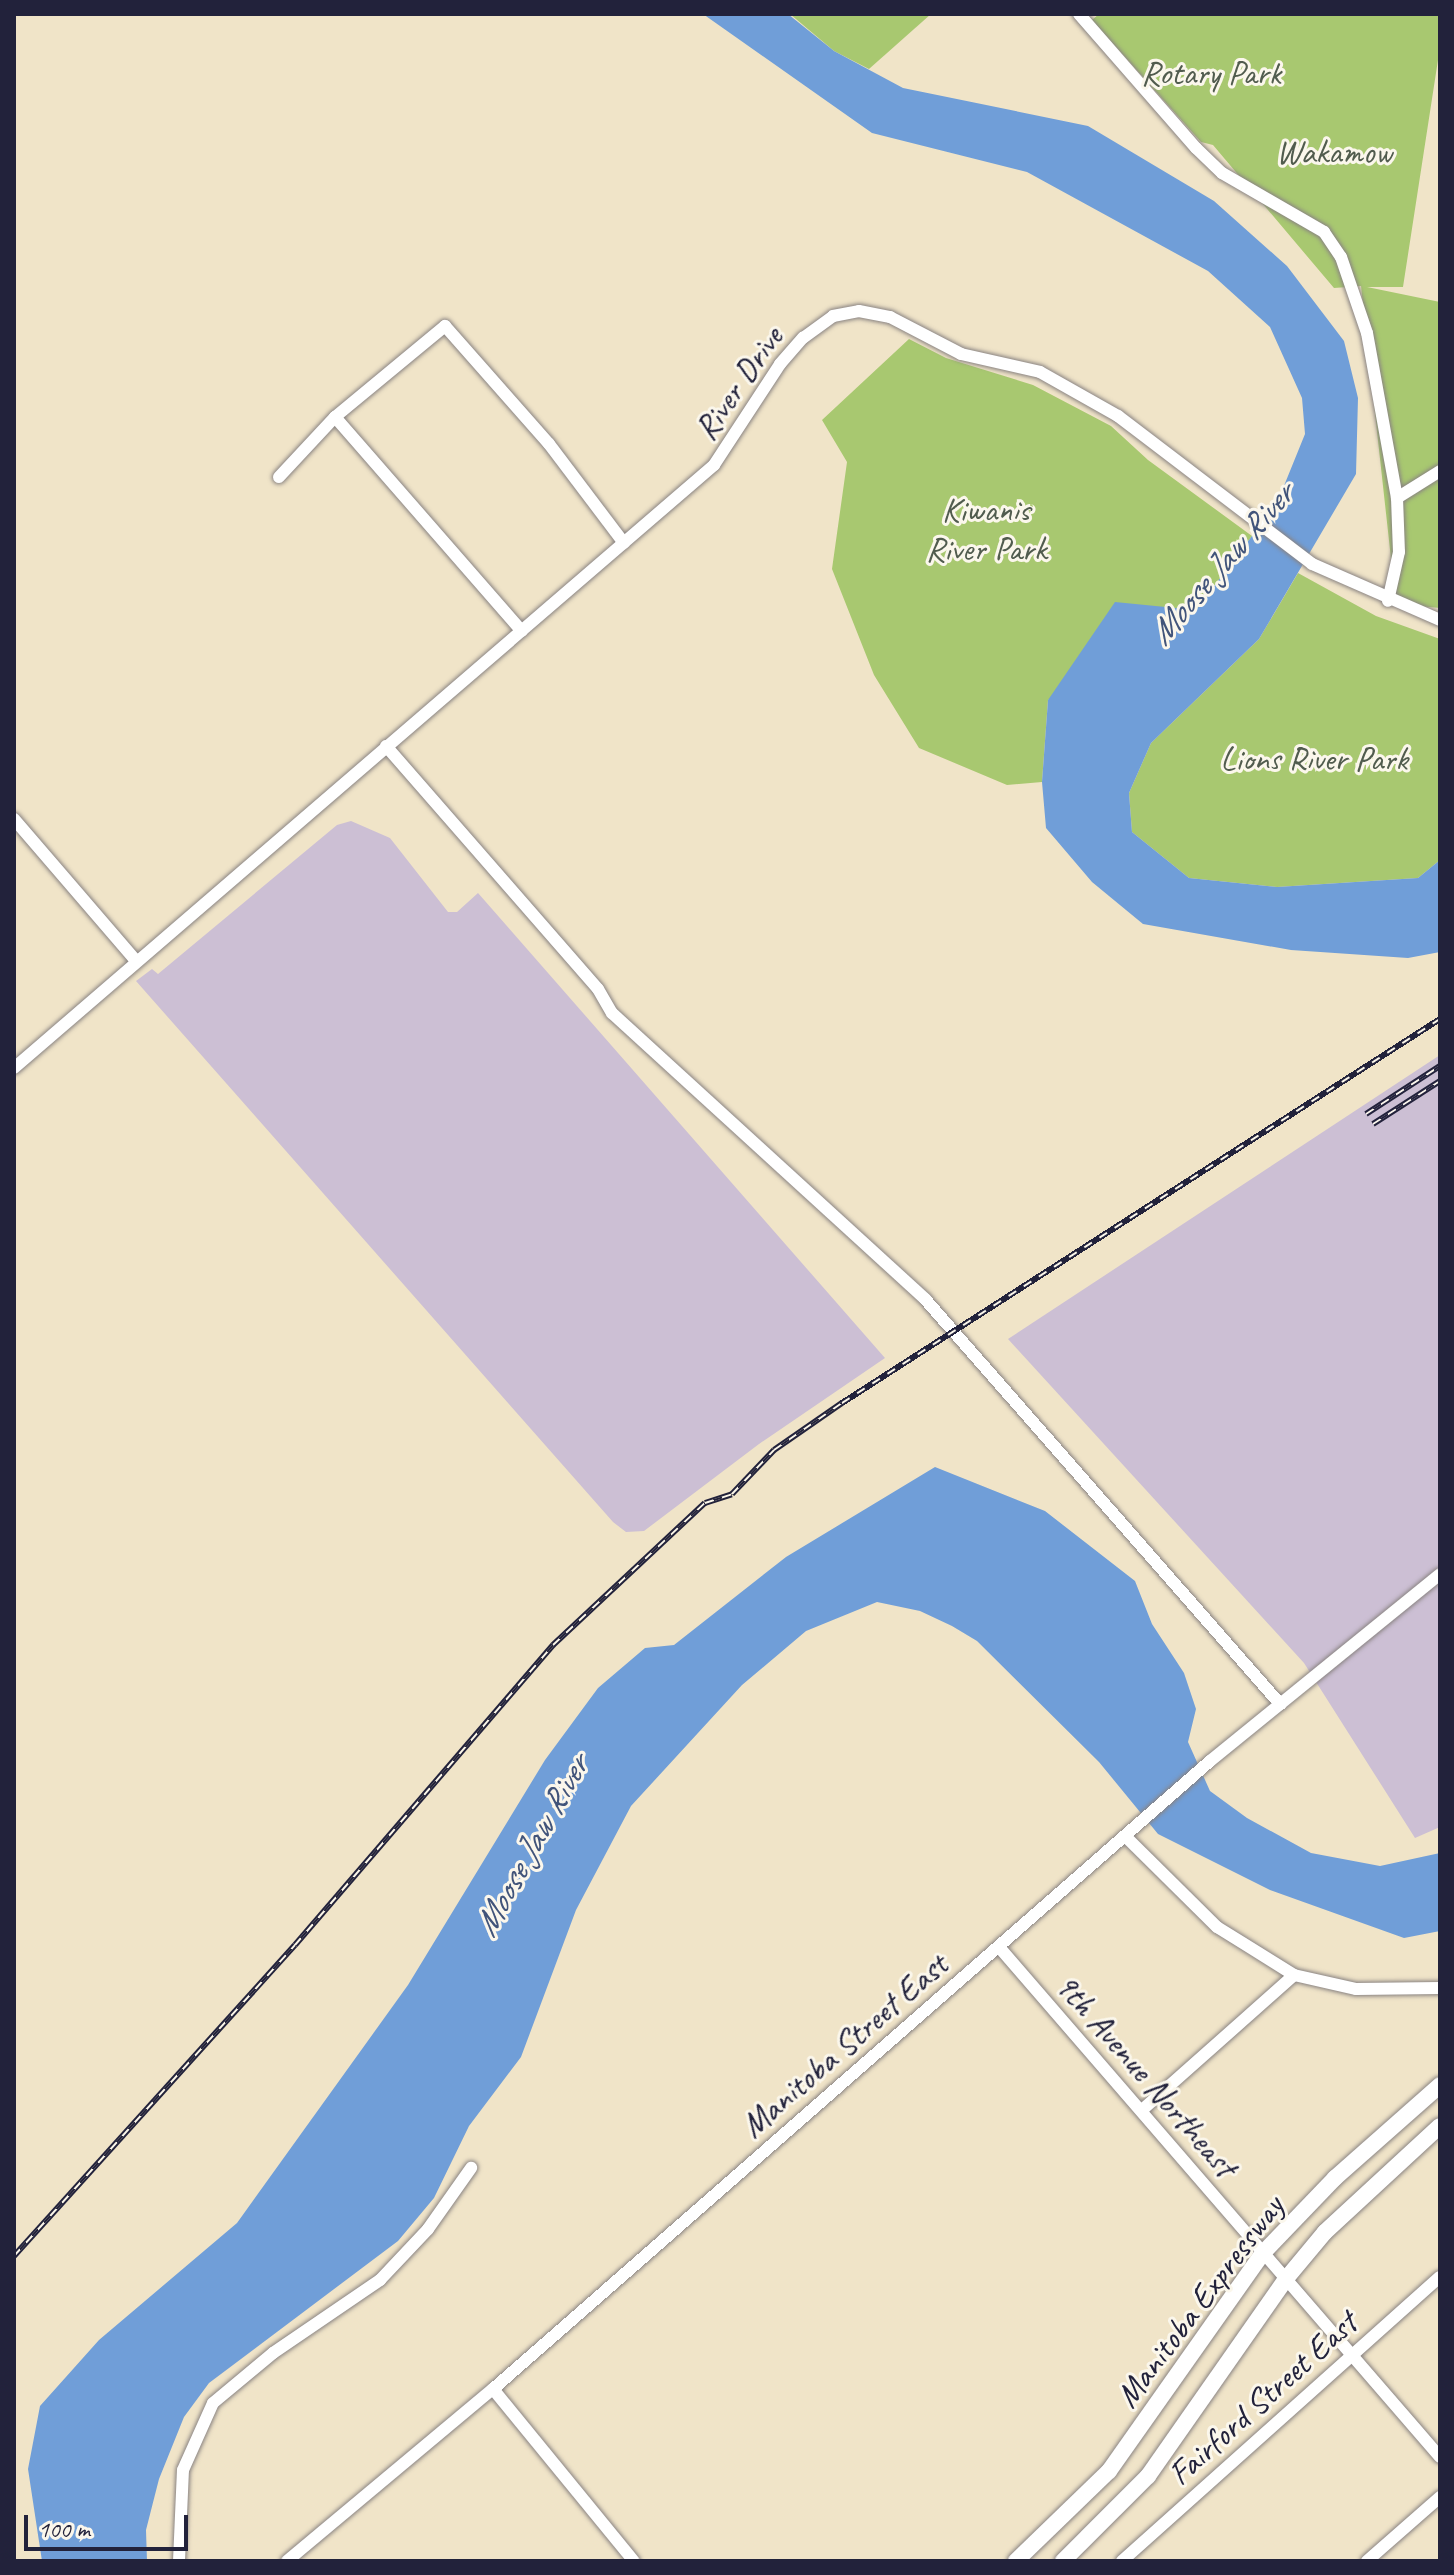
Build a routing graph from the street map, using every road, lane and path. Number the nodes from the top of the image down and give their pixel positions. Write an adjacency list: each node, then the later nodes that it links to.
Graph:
1 (1079, 14): 5 (street)
2 (335, 417): 4 (street); 6 (street); 9 (street)
3 (1440, 471): 5 (street)
4 (279, 477)
5 (1397, 498): 7 (street)
6 (624, 543): 7 (street, River Drive); 9 (street, River Drive)
7 (1388, 601): 8 (street)
8 (1440, 620)
9 (522, 631): 10 (street, River Drive)
10 (390, 741): 12 (street, River Drive); 15 (street)
11 (14, 819): 12 (street)
12 (136, 961): 13 (street, River Drive)
13 (14, 1068)
14 (1440, 1574): 15 (street, Manitoba Street East)
15 (1280, 1704): 16 (street, Manitoba Street East)
16 (1126, 1837): 17 (street, Manitoba Street East); 18 (street)
17 (999, 1947): 21 (street, 9th Avenue Northeast); 28 (street, Manitoba Street East)
18 (1294, 1975): 19 (street); 21 (street)
19 (1440, 1988)
20 (1440, 2085): 24 (main road, Manitoba Expressway)
21 (1142, 2110): 24 (street, 9th Avenue Northeast)
22 (1440, 2126): 26 (main road, Manitoba Expressway)
23 (471, 2168): 31 (street)
24 (1263, 2253): 26 (street, 9th Avenue Northeast); 34 (main road, Manitoba Expressway)
25 (1440, 2277): 27 (street, Fairford Street East)
26 (1285, 2280): 27 (street, 9th Avenue Northeast); 35 (main road, Manitoba Expressway)
27 (1351, 2356): 29 (street, 9th Avenue Northeast); 36 (street, Fairford Street East)
28 (493, 2389): 32 (street, Manitoba Street East); 33 (street)
29 (1440, 2457)
30 (1440, 2497): 37 (street)
31 (179, 2561)
32 (287, 2561)
33 (634, 2561)
34 (1016, 2561)
35 (1063, 2561)
36 (1122, 2561)
37 (1367, 2561)

